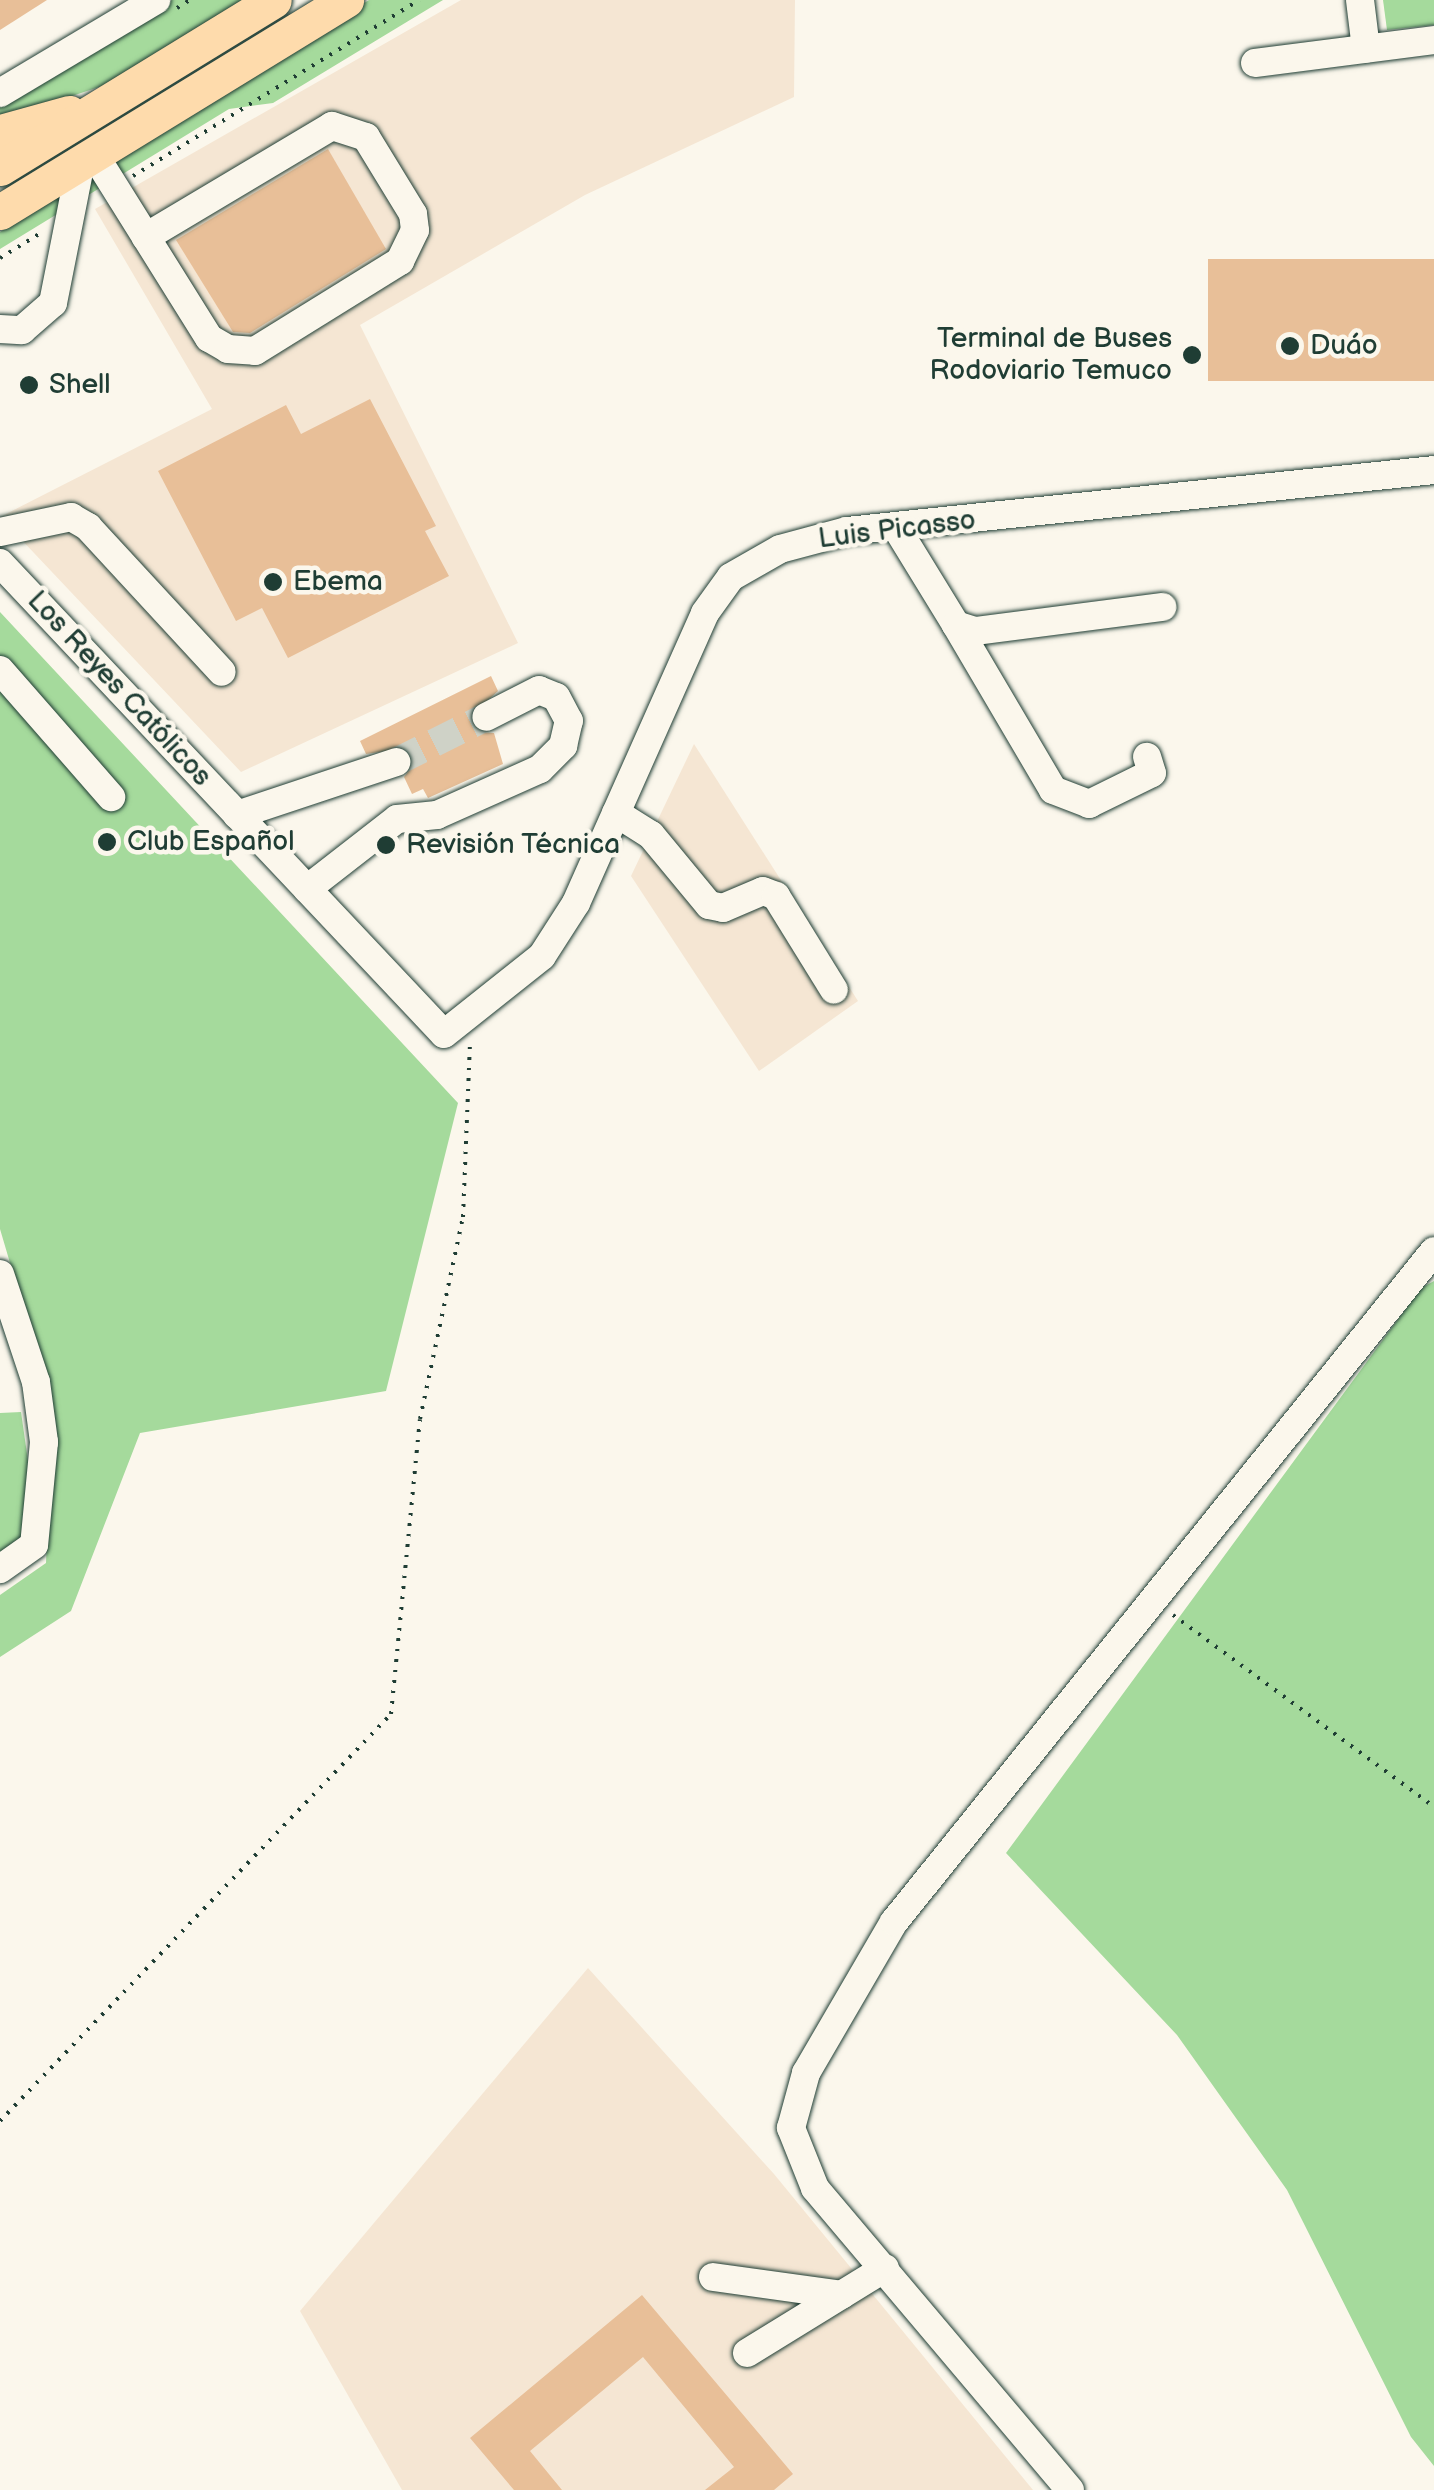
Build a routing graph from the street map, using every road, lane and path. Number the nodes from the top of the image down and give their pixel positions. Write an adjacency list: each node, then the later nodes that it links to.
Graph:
1 (156, 0): 9 (street)
2 (274, 0): 10 (main road)
3 (346, 0): 12 (main road)
4 (419, 0): 14 (path)
5 (1360, 0): 7 (street)
6 (1434, 40): 7 (street)
7 (1366, 49): 8 (street)
8 (1255, 63)
9 (0, 92)
10 (113, 100): 11 (main road); 13 (main road)
11 (0, 132)
12 (88, 158): 14 (street); 15 (main road); 16 (street)
13 (0, 168)
14 (115, 187): 17 (street)
15 (0, 212)
16 (66, 218): 18 (path); 19 (street)
17 (146, 236): 17 (street)
18 (0, 258)
19 (0, 329)
20 (1434, 470): 21 (street, Luis Picasso)
21 (896, 527): 25 (street); 32 (street, Luis Picasso)
22 (0, 532): 27 (street)
23 (3, 572): 33 (street, Los Reyes Católicos)
24 (1162, 607): 25 (street)
25 (956, 625): 29 (street)
26 (0, 670): 31 (street)
27 (222, 672)
28 (486, 717): 34 (street)
29 (1146, 757)
30 (396, 762): 33 (street)
31 (111, 797)
32 (616, 812): 35 (street); 36 (street, Luis Picasso)
33 (237, 815): 34 (street, Los Reyes Católicos)
34 (307, 889): 36 (street, Los Reyes Católicos)
35 (834, 990)
36 (444, 1034)
37 (471, 1047): 43 (path)
38 (1434, 1250): 41 (street)
39 (0, 1274): 40 (street)
40 (0, 1569)
41 (1150, 1596): 42 (path); 44 (street)
42 (1434, 1807)
43 (0, 2121)
44 (885, 2268): 46 (street); 48 (street)
45 (713, 2278): 46 (street)
46 (842, 2295): 47 (street)
47 (747, 2354)
48 (1070, 2490)

